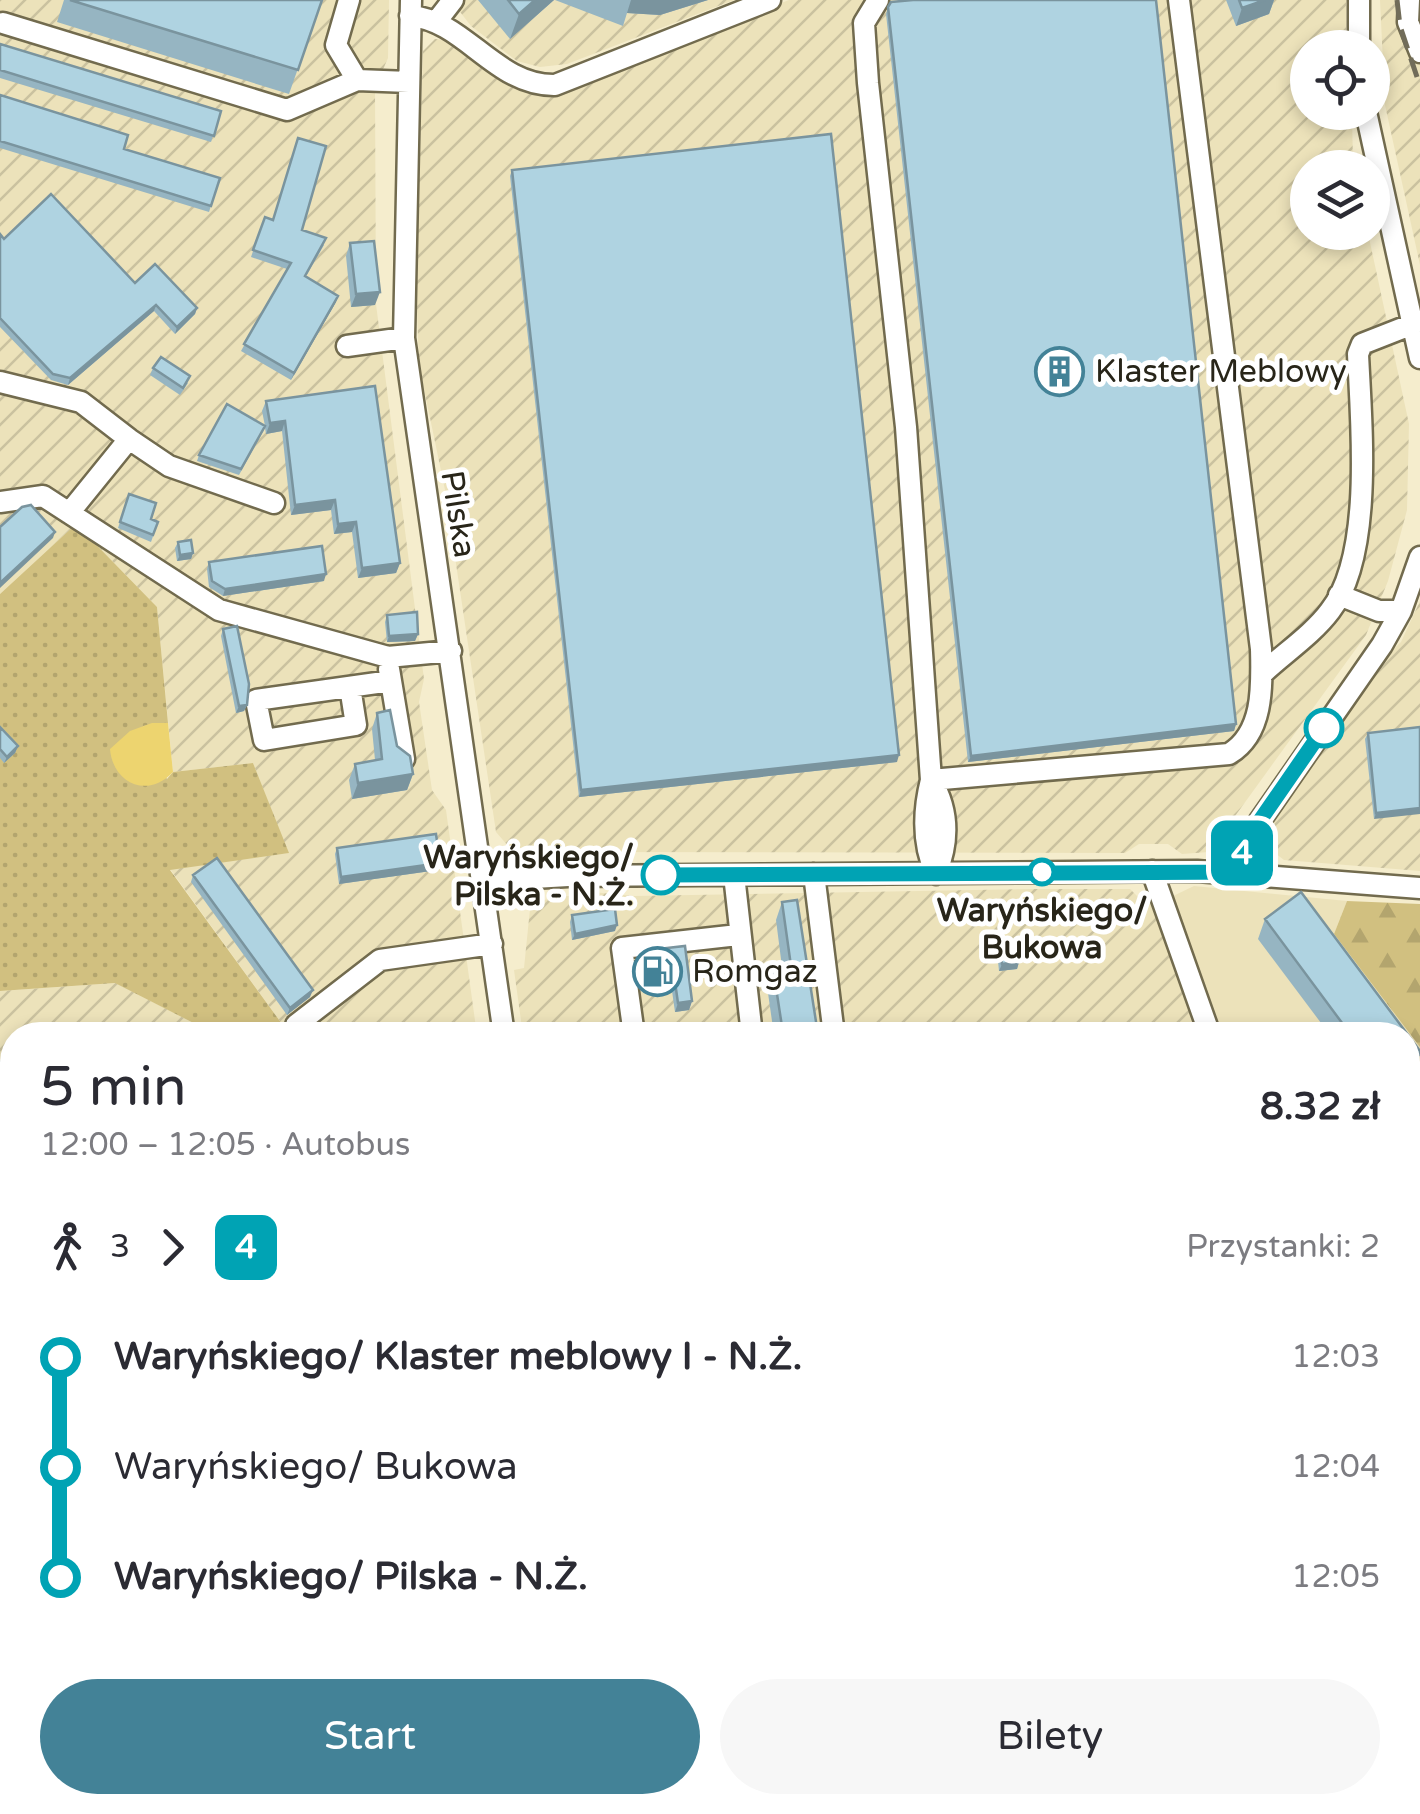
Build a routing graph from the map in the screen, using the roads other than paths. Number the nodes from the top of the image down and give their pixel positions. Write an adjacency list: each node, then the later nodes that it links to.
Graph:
1 (349, 0): 13 (street)
2 (453, 0): 9 (street)
3 (770, 0): 9 (street)
4 (878, 0): 35 (street)
5 (1179, 0): 31 (street)
6 (1359, 0): 11 (street)
7 (1409, 0): 12 (street)
8 (410, 8): 9 (street); 14 (street, Pilska)
9 (436, 22)
10 (3, 23): 13 (street)
11 (1359, 30)
12 (1420, 52)
13 (357, 80): 14 (street)
14 (409, 82): 17 (street, Pilska)
15 (1370, 130): 16 (street)
16 (1413, 324): 19 (street); 27 (street)
17 (404, 338): 18 (street); 29 (street, Pilska)
18 (347, 346)
19 (1420, 358)
20 (0, 382): 21 (street)
21 (129, 439): 23 (street); 24 (street)
22 (0, 502): 24 (street)
23 (274, 503)
24 (69, 513): 30 (street)
25 (1420, 558): 26 (street)
26 (1415, 589): 28 (street)
27 (1339, 595): 28 (street); 31 (street)
28 (1401, 611): 37 (street)
29 (451, 650): 30 (street); 41 (street, Pilska)
30 (388, 657): 32 (street)
31 (1262, 674): 35 (street)
32 (391, 680): 33 (street); 34 (street)
33 (350, 686): 33 (street)
34 (404, 759)
35 (931, 780): 39 (street)
36 (1152, 871): 37 (street); 39 (street); 50 (street)
37 (1244, 872): 42 (street)
38 (814, 874): 39 (street); 40 (street); 49 (street)
39 (936, 874)
40 (734, 875): 41 (street); 43 (street)
41 (484, 881): 44 (street, Pilska)
42 (1420, 888)
43 (738, 935): 47 (street); 48 (street)
44 (492, 944): 45 (street); 46 (street, Pilska)
45 (300, 1022)
46 (502, 1022)
47 (632, 1022)
48 (750, 1022)
49 (832, 1022)
50 (1205, 1022)

